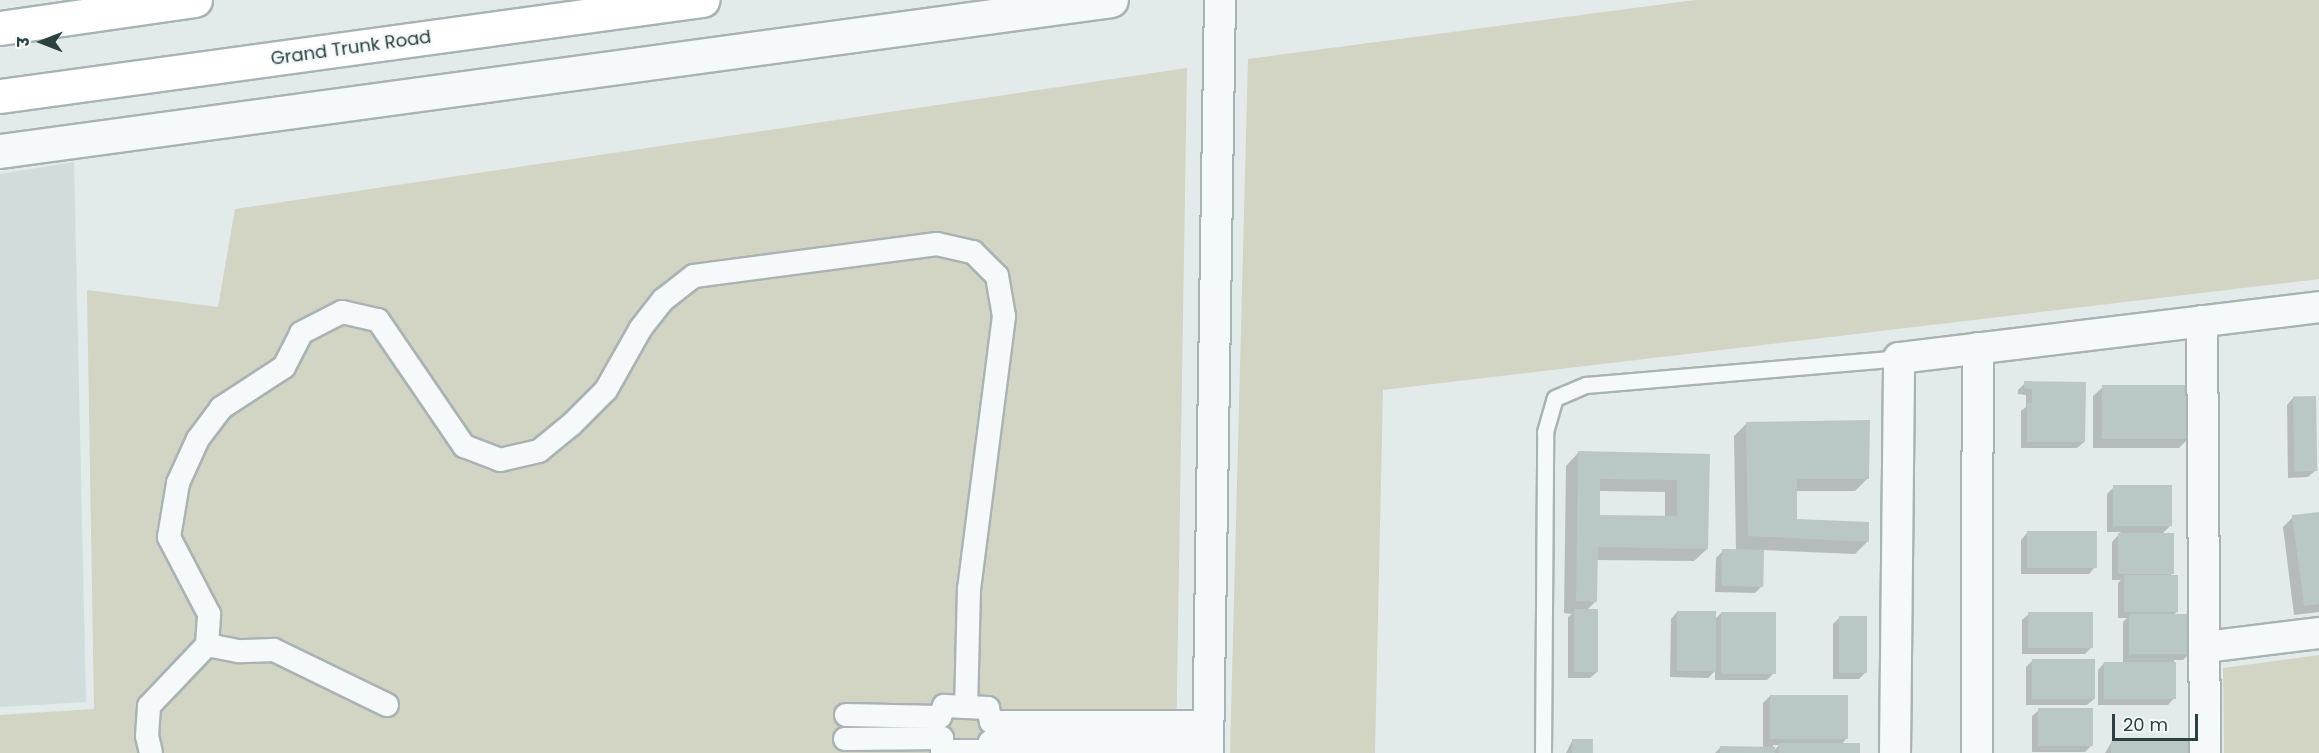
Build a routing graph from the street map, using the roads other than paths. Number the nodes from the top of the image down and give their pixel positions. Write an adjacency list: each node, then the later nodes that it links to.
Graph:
1 (195, 0): 5 (highway)
2 (702, 0): 6 (highway, Grand Trunk Road)
3 (1111, 0): 7 (street)
4 (1220, 0): 19 (street)
5 (0, 28)
6 (0, 96)
7 (0, 151)
8 (2319, 307): 9 (street)
9 (2202, 321): 10 (street); 14 (street)
10 (1978, 348): 11 (street); 24 (street)
11 (1899, 358): 22 (lane); 23 (street)
12 (2319, 633): 14 (street)
13 (207, 645): 15 (street); 16 (street); 21 (street)
14 (2205, 647): 25 (street)
15 (387, 705)
16 (966, 707): 17 (street); 19 (street)
17 (846, 715)
18 (845, 739): 20 (street)
19 (1208, 739): 20 (street)
20 (969, 752)
21 (151, 753)
22 (1543, 753)
23 (1895, 753)
24 (1977, 753)
25 (2205, 753)

